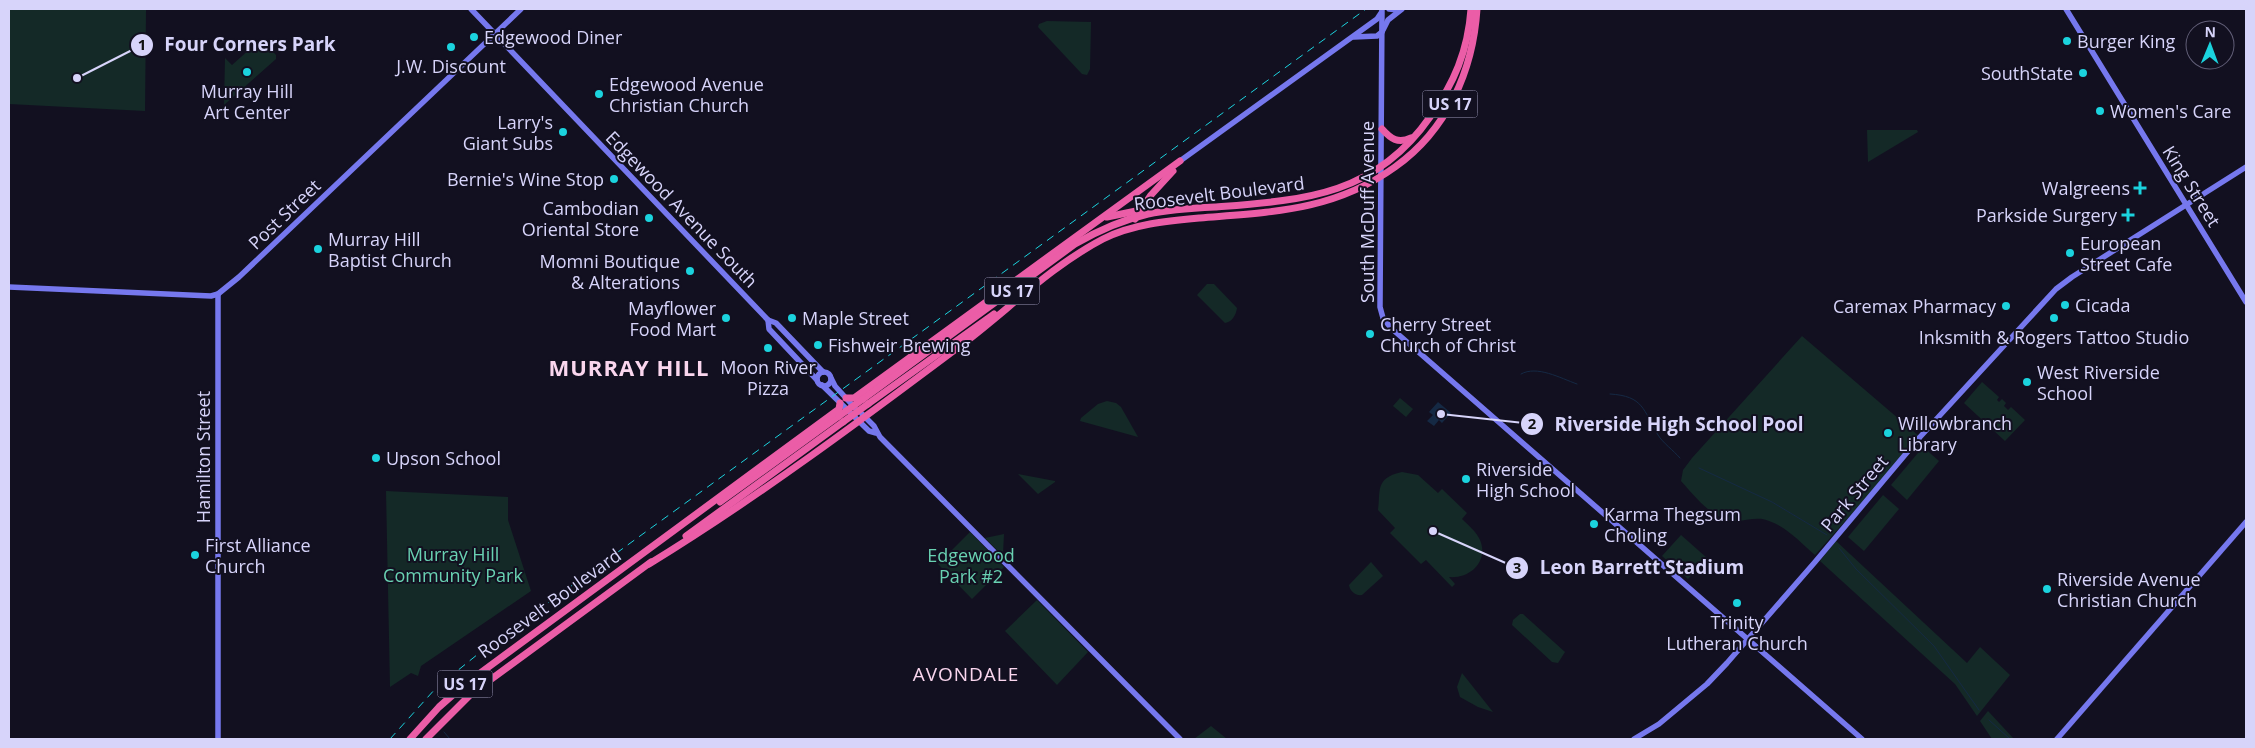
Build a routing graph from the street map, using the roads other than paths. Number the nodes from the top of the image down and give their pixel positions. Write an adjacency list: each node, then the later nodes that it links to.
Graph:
1 (471, 9): 10 (main road, Edgewood Avenue South)
2 (521, 9): 10 (main road, Post Street)
3 (1389, 9): 4 (main road)
4 (1401, 9): 9 (main road)
5 (1471, 9): 13 (highway, Roosevelt Boulevard / US 17)
6 (1477, 9): 17 (highway, Roosevelt Boulevard / US 17)
7 (2066, 9): 18 (main road, King Street)
8 (1382, 11): 9 (main road, South McDuff Avenue); 11 (main road)
9 (1382, 32): 11 (main road); 12 (main road, South McDuff Avenue)
10 (495, 34): 24 (main road, Post Street); 26 (main road, Edgewood Avenue South)
11 (1351, 37): 14 (main road)
12 (1382, 129): 13 (highway); 15 (main road, South McDuff Avenue)
13 (1414, 137): 15 (highway, Roosevelt Boulevard / US 17)
14 (1180, 161): 19 (highway); 20 (highway)
15 (1382, 165): 17 (main road, South McDuff Avenue); 19 (highway, Roosevelt Boulevard / US 17)
16 (2246, 166): 18 (main road, Park Street)
17 (1382, 176): 21 (highway, Roosevelt Boulevard / US 17); 38 (main road, South McDuff Avenue)
18 (2185, 205): 25 (main road, King Street); 38 (main road, Park Street)
19 (1138, 214): 20 (highway); 21 (highway); 32 (highway, Roosevelt Boulevard / US 17)
20 (1098, 221): 31 (highway)
21 (1117, 234): 22 (highway, Roosevelt Boulevard / US 17)
22 (1035, 286): 32 (highway, US 17); 33 (highway)
23 (9, 287): 24 (main road)
24 (218, 294): 39 (main road, Hamilton Street)
25 (2246, 302)
26 (768, 320): 27 (main road, Edgewood Avenue South); 29 (main road, Edgewood Avenue South)
27 (823, 372): 28 (main road); 29 (main road)
28 (831, 378): 30 (main road); 31 (main road)
29 (818, 380): 30 (main road)
30 (822, 385): 31 (main road)
31 (843, 400): 33 (main road); 36 (highway)
32 (866, 401): 34 (highway, US 17, bridge)
33 (861, 418): 37 (highway); 42 (main road)
34 (841, 419): 36 (highway, US 17); 37 (highway, US 17)
35 (2246, 522): 45 (main road)
36 (642, 554): 40 (highway, Roosevelt Boulevard / US 17)
37 (649, 564): 41 (highway, Roosevelt Boulevard / US 17)
38 (1748, 640): 43 (main road, Park Street); 44 (main road, South McDuff Avenue)
39 (218, 739)
40 (410, 739)
41 (426, 739)
42 (1180, 739)
43 (1634, 739)
44 (1862, 739)
45 (2057, 739)

